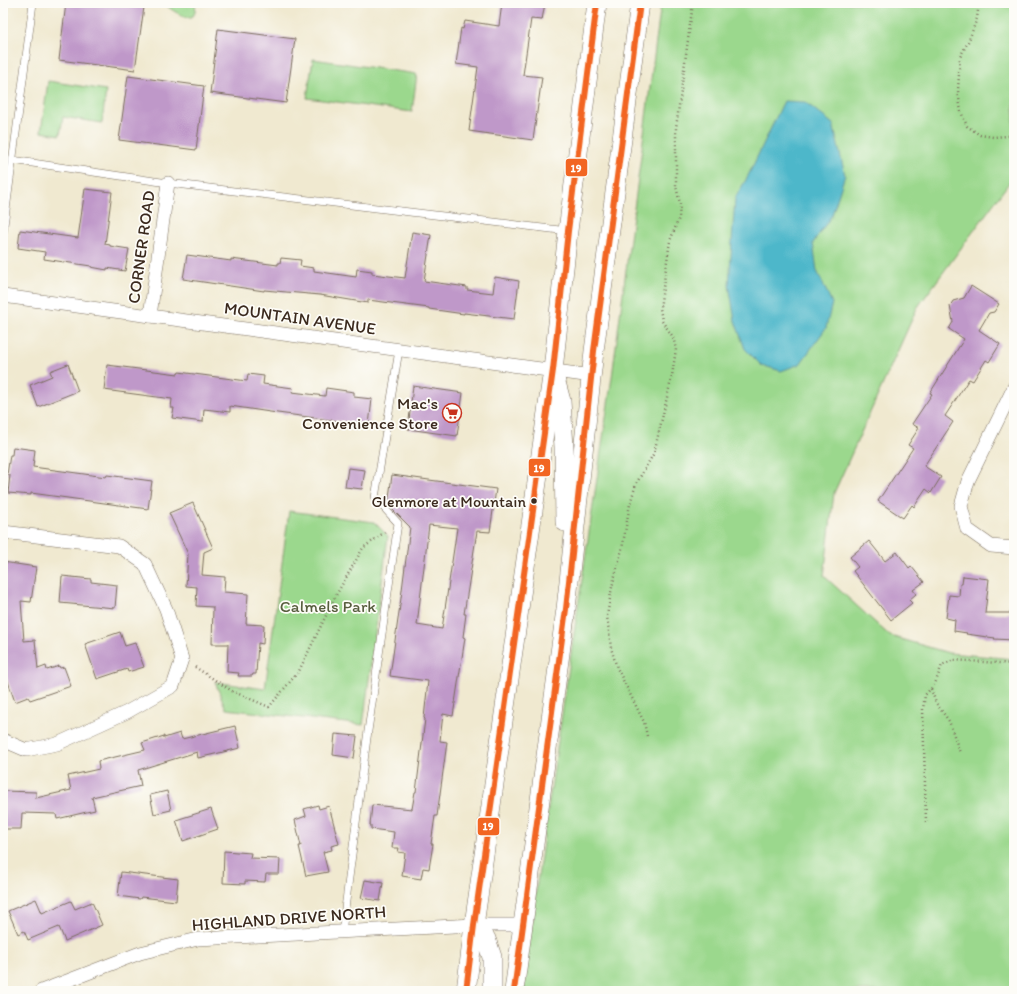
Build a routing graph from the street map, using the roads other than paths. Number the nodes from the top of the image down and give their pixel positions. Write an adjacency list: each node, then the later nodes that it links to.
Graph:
1 (33, 3): 4 (lane)
2 (597, 3): 6 (main road)
3 (640, 3): 12 (main road)
4 (12, 160): 5 (lane); 7 (lane)
5 (168, 183): 6 (lane); 9 (street, CORNER ROAD)
6 (568, 231): 11 (main road)
7 (3, 233)
8 (3, 296): 9 (street, MOUNTAIN AVENUE)
9 (150, 316): 10 (street, MOUNTAIN AVENUE)
10 (399, 350): 11 (street, MOUNTAIN AVENUE); 20 (lane)
11 (553, 370): 12 (street, MOUNTAIN AVENUE); 16 (main road); 18 (main road)
12 (592, 376): 16 (main road)
13 (1014, 387): 15 (street)
14 (3, 532): 17 (street)
15 (1014, 548)
16 (566, 609): 19 (main road)
17 (3, 740)
18 (474, 925): 19 (street, HIGHLAND DRIVE NORTH); 20 (street, HIGHLAND DRIVE NORTH); 22 (main road); 23 (main road)
19 (524, 925): 24 (main road)
20 (342, 932): 21 (street, HIGHLAND DRIVE NORTH)
21 (40, 991)
22 (466, 991)
23 (492, 991)
24 (514, 991)

